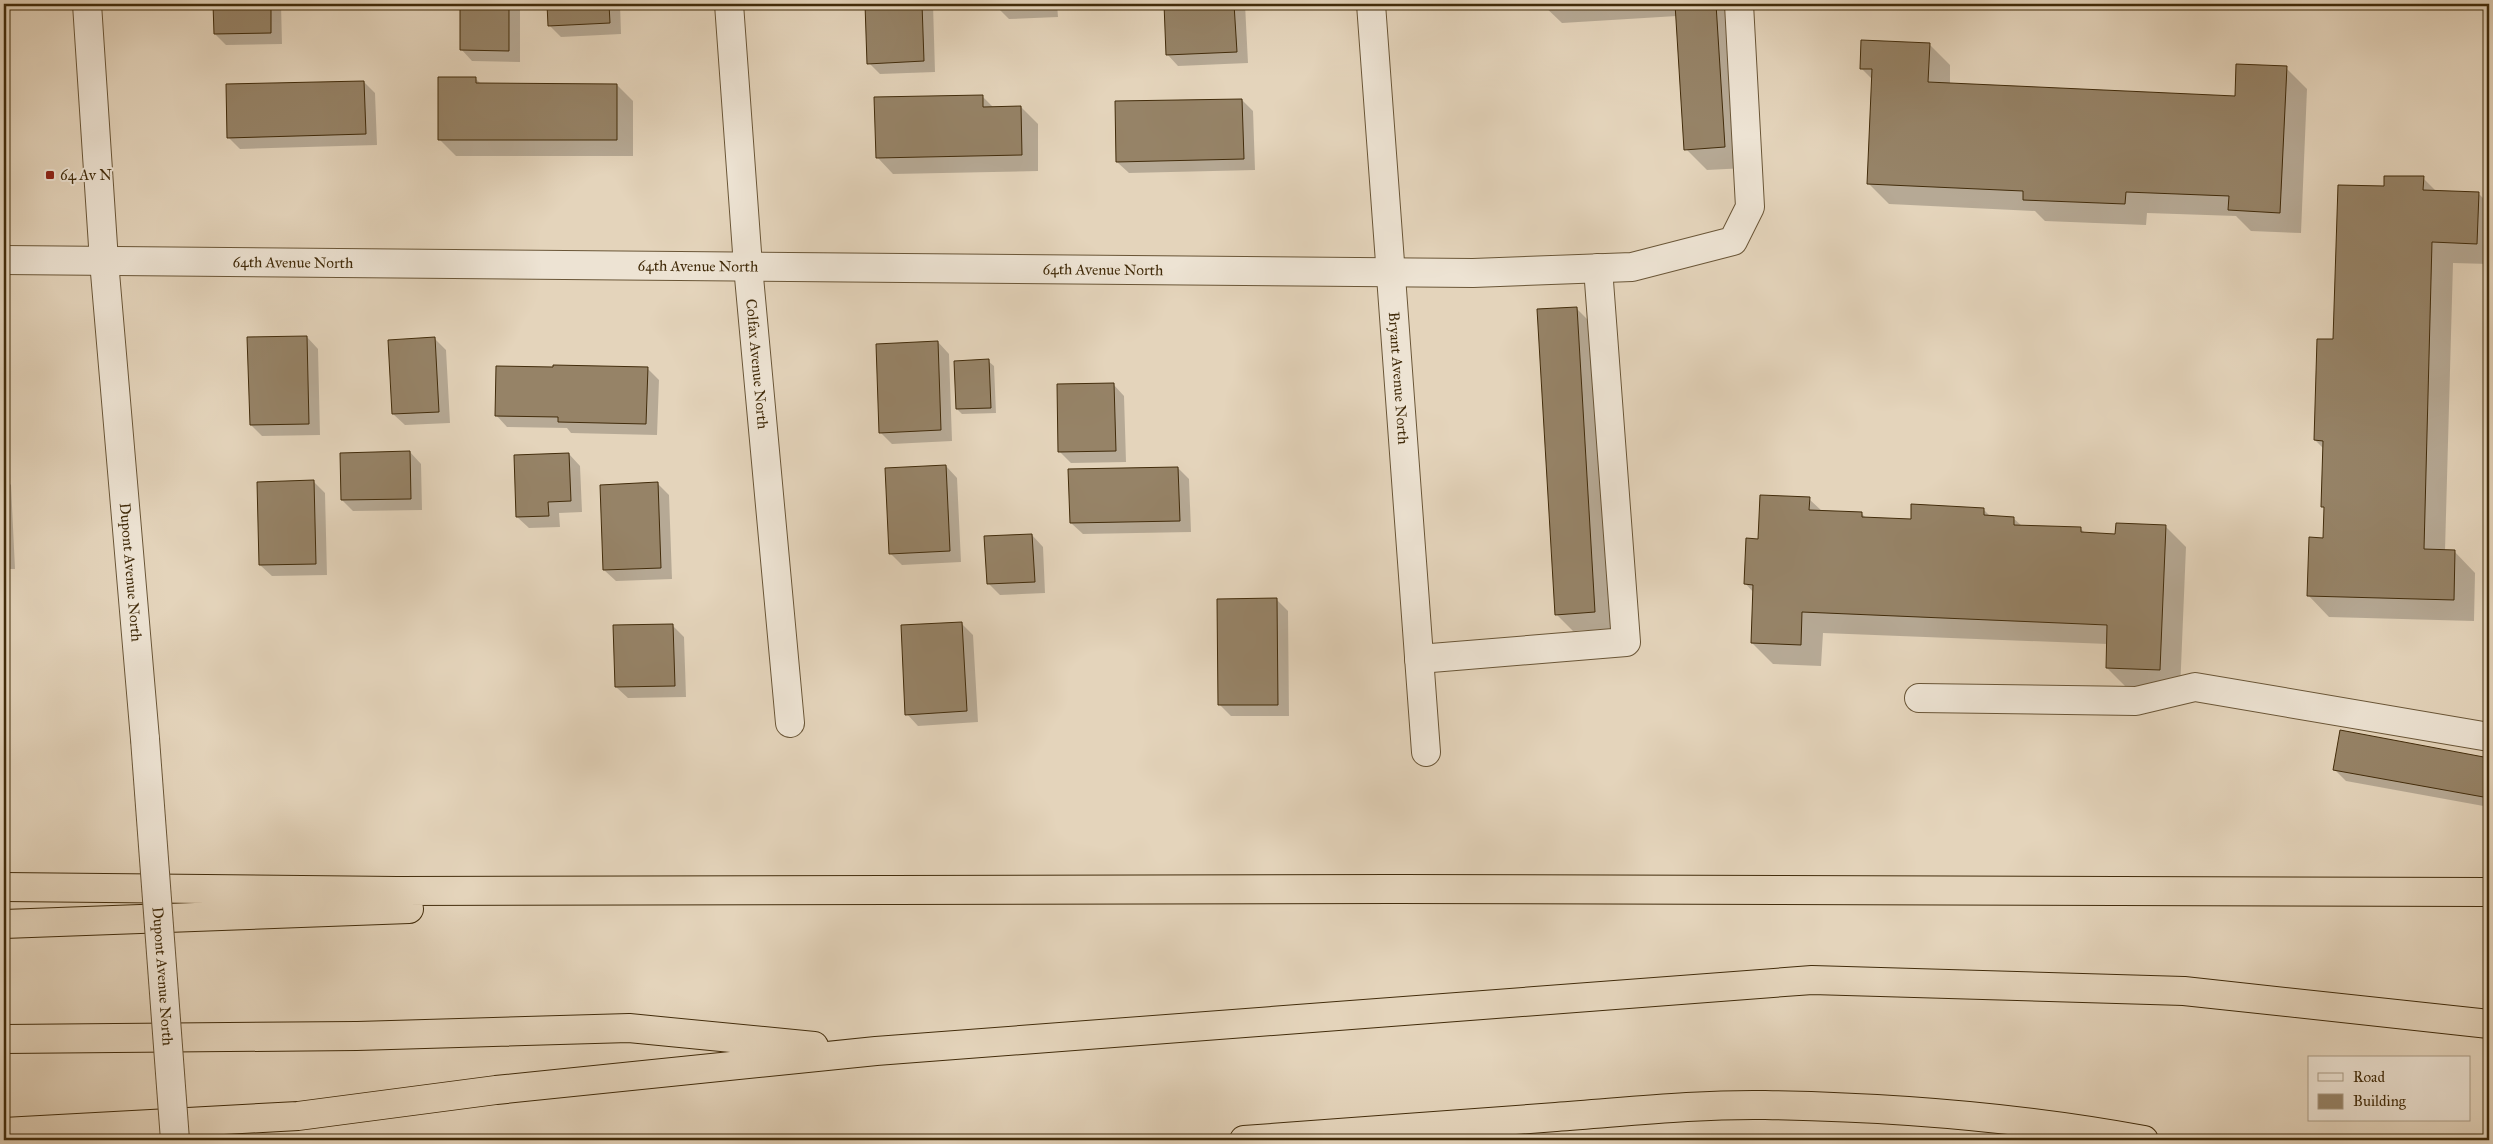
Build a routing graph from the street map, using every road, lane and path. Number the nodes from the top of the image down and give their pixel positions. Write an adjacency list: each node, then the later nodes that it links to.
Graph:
1 (87, 4): 6 (street, Dupont Avenue North)
2 (729, 4): 7 (street, Colfax Avenue North)
3 (1371, 4): 9 (street, Bryant Avenue North)
4 (1739, 4): 8 (street, 64th Avenue North)
5 (4, 260): 6 (street, 64th Avenue North)
6 (104, 261): 7 (street, 64th Avenue North); 23 (street, Dupont Avenue North, bridge)
7 (748, 266): 9 (street, 64th Avenue North); 12 (street, Colfax Avenue North)
8 (1598, 268): 9 (street, 64th Avenue North); 10 (street)
9 (1391, 272): 10 (street, Bryant Avenue North)
10 (1420, 659): 14 (street, Bryant Avenue North)
11 (1919, 698): 13 (street)
12 (790, 723)
13 (2489, 737)
14 (1426, 752)
15 (4, 887): 16 (highway)
16 (875, 890): 17 (highway); 18 (highway)
17 (2489, 892)
18 (4, 924)
19 (2489, 1024): 21 (highway)
20 (4, 1039): 21 (highway)
21 (876, 1051): 22 (highway)
22 (4, 1132)
23 (175, 1140)
24 (1244, 1140): 25 (highway)
25 (2144, 1140)

